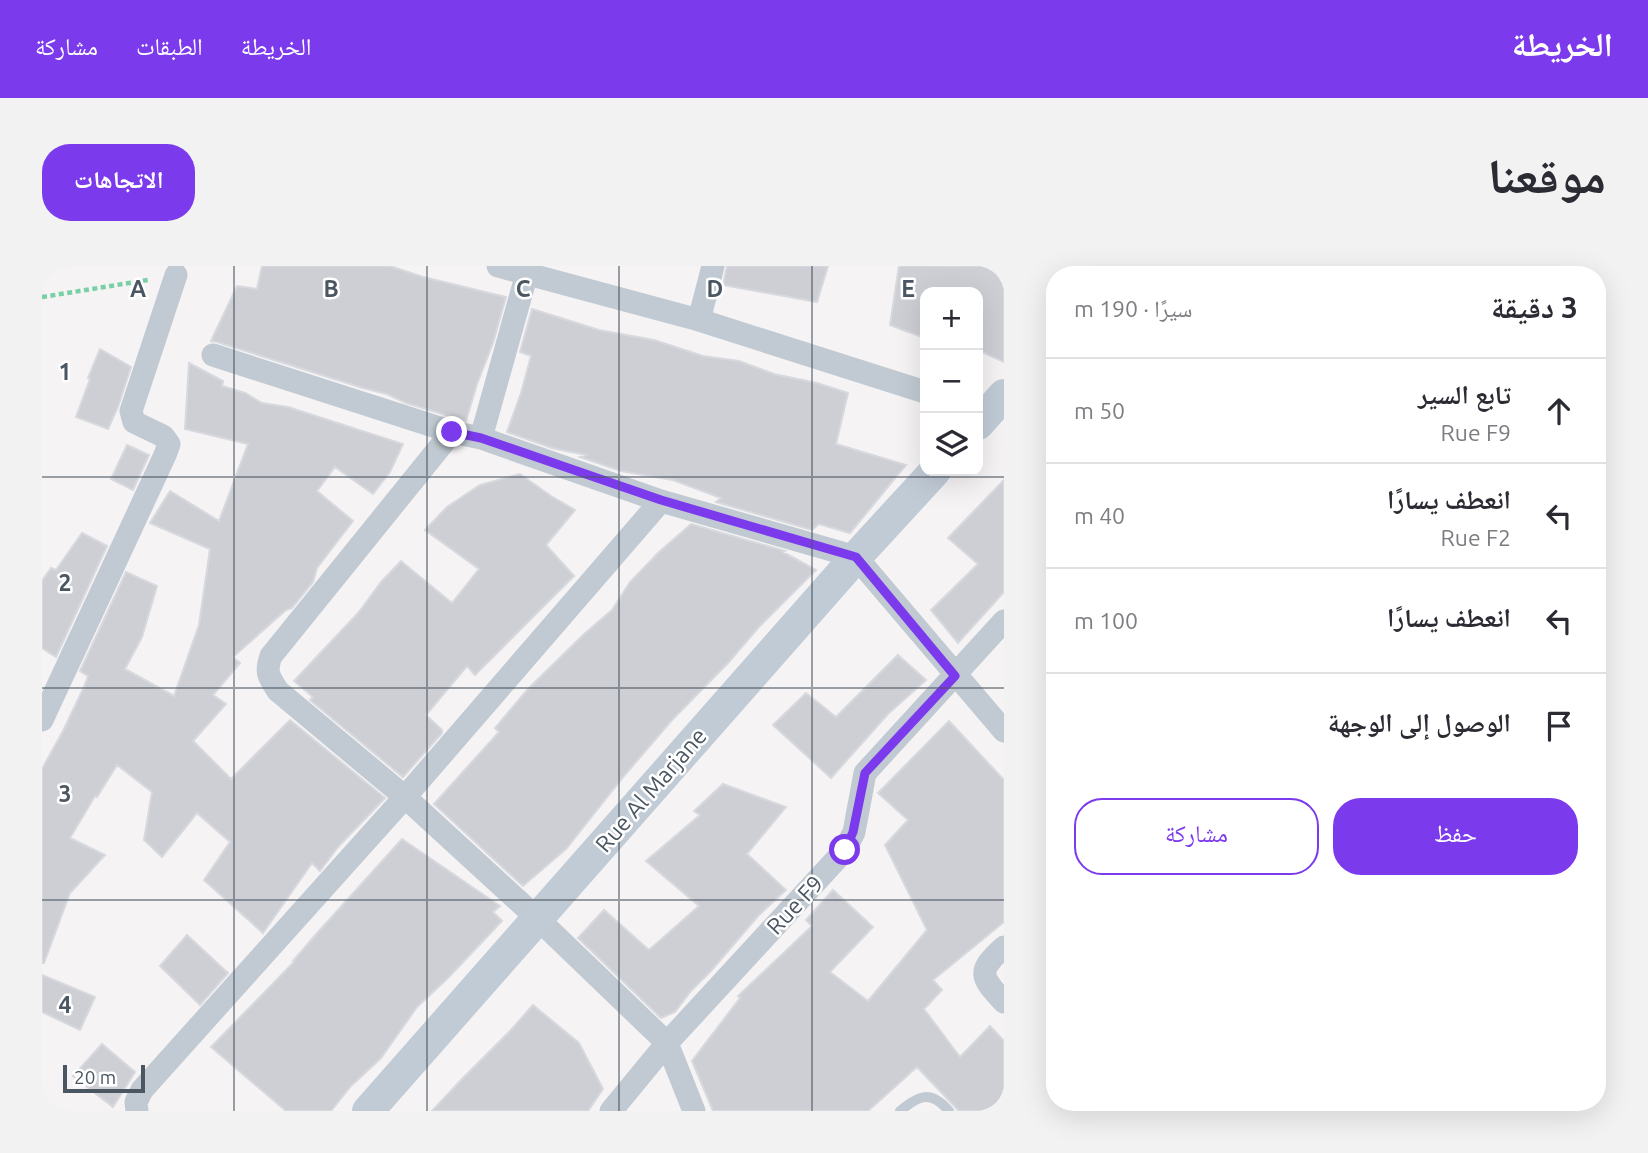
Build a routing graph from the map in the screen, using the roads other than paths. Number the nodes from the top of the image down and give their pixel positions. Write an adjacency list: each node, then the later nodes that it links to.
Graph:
1 (498, 266): 3 (street)
2 (713, 266): 5 (street)
3 (528, 270): 5 (street); 9 (street)
4 (176, 275): 15 (street)
5 (699, 320): 7 (street)
6 (214, 355): 8 (street)
7 (920, 390)
8 (452, 432): 9 (street); 17 (street)
9 (481, 438): 11 (street)
10 (930, 476): 12 (street, Rue Al Marjane)
11 (661, 500): 12 (street); 17 (street)
12 (856, 557): 14 (street); 18 (street, Rue Al Marjane)
13 (1004, 621): 14 (street, Rue F9)
14 (955, 676): 16 (street); 21 (street, Rue F9)
15 (42, 720)
16 (1004, 731)
17 (405, 797): 18 (street); 22 (street)
18 (538, 919): 21 (street); 23 (street, Rue Al Marjane)
19 (1004, 947): 20 (street)
20 (1004, 1002)
21 (667, 1043): 24 (street, Rue F9); 25 (street)
22 (137, 1111)
23 (368, 1111)
24 (611, 1111)
25 (694, 1111)
26 (900, 1111): 27 (lane)
27 (949, 1111)

